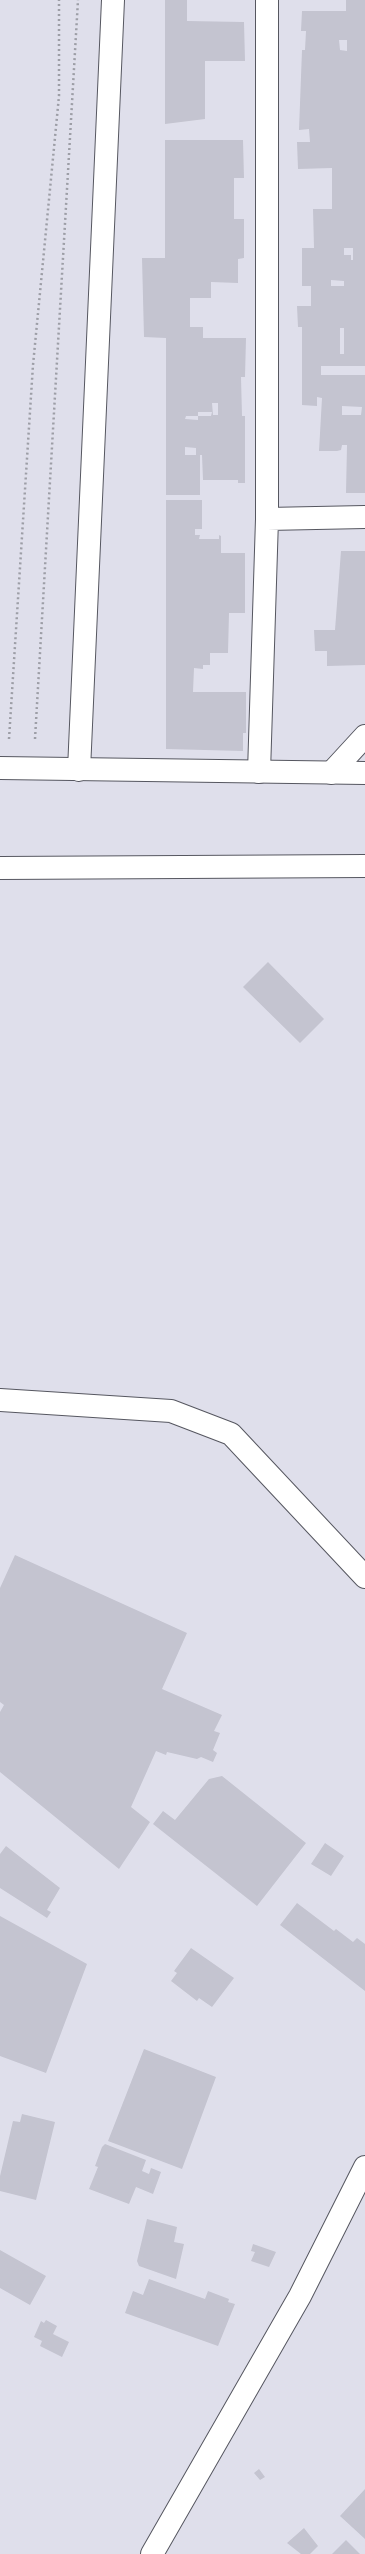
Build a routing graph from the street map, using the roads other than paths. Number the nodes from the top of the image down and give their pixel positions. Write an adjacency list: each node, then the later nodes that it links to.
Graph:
1 (114, 0): 7 (street)
2 (267, 0): 4 (street)
3 (365, 517): 4 (street)
4 (267, 518): 8 (street)
5 (365, 736): 9 (street)
6 (3, 768): 7 (street)
7 (79, 770): 8 (street)
8 (259, 772): 9 (street)
9 (331, 773): 10 (street)
10 (365, 773)
11 (365, 866): 12 (street)
12 (0, 868)
13 (0, 1400): 14 (street)
14 (365, 1576)
15 (365, 2167): 16 (street)
16 (152, 2554)

